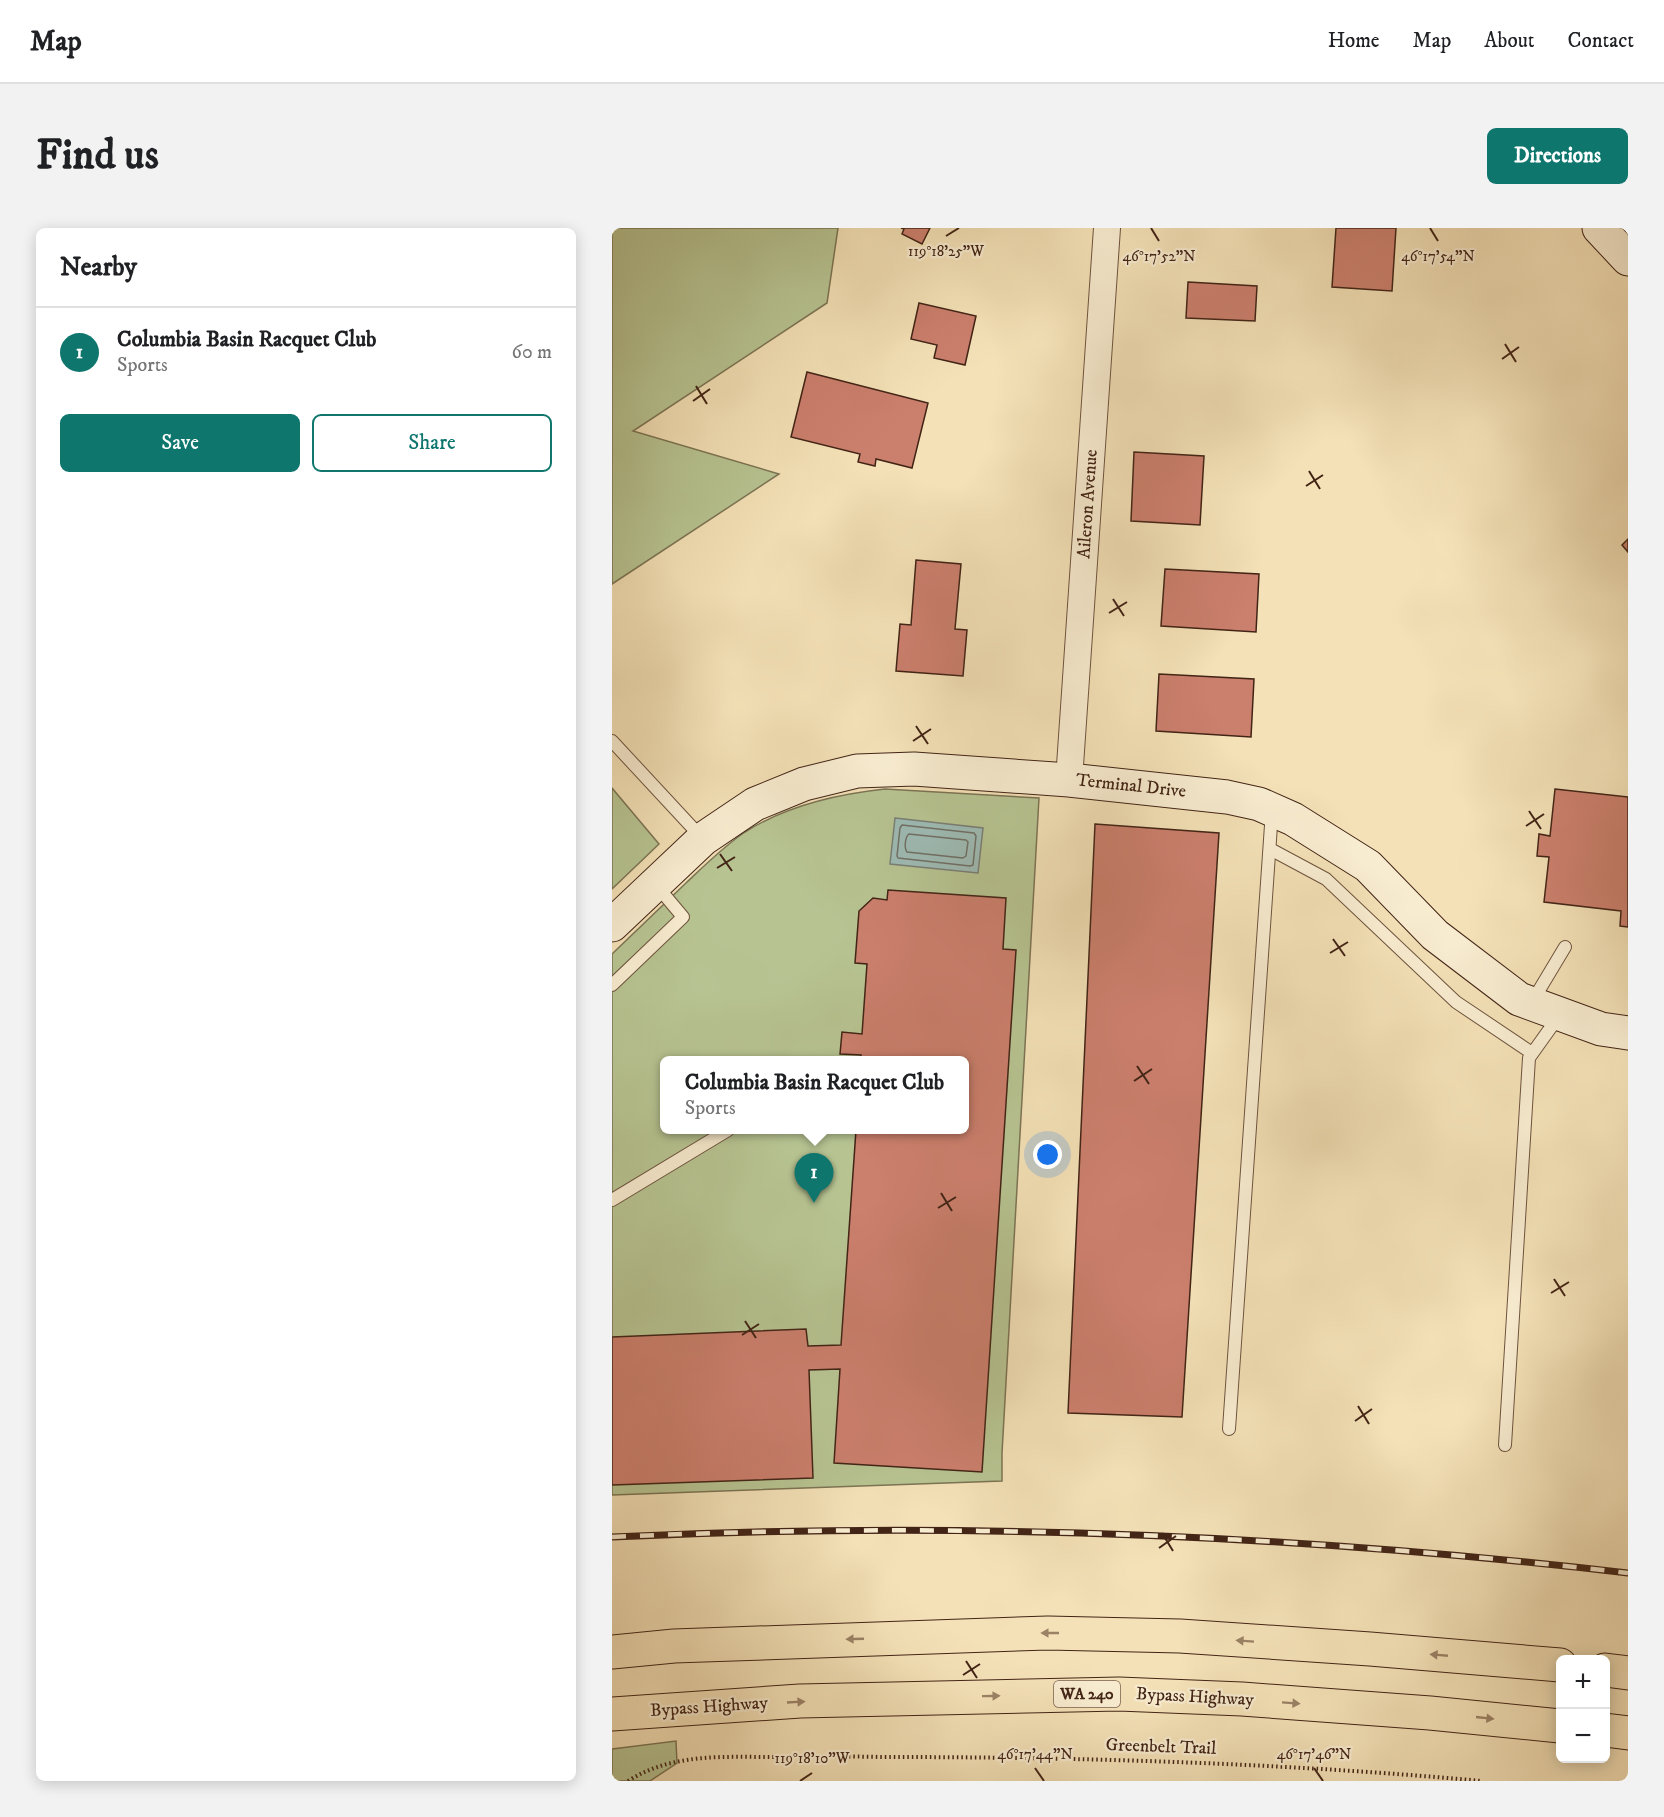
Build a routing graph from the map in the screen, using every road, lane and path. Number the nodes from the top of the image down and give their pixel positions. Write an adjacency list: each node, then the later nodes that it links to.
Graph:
1 (1107, 228): 5 (street, Aileron Avenue)
2 (1599, 228): 3 (street)
3 (1628, 259)
4 (612, 741): 7 (lane)
5 (1069, 780): 6 (street, Terminal Drive); 7 (street, Terminal Drive)
6 (1272, 810): 8 (lane); 13 (street, Terminal Drive)
7 (703, 839): 9 (street, Terminal Drive)
8 (1270, 849): 15 (lane); 18 (lane)
9 (656, 884): 10 (street, Terminal Drive); 12 (lane)
10 (612, 926)
11 (1565, 947): 13 (lane)
12 (612, 985)
13 (1546, 1009): 14 (street, Terminal Drive); 15 (lane)
14 (1628, 1033)
15 (1532, 1053): 19 (lane)
16 (721, 1134): 17 (lane)
17 (612, 1200)
18 (1229, 1429)
19 (1505, 1445)
20 (612, 1652): 21 (highway, one-way to 20)
21 (1556, 1665)
22 (1610, 1671): 23 (highway)
23 (1628, 1673)
24 (612, 1714): 25 (highway, Bypass Highway / WA 240, one-way to 25)
25 (1556, 1726)
26 (1610, 1730): 27 (highway)
27 (1628, 1732)
28 (628, 1781): 29 (path, Greenbelt Trail)
29 (1482, 1781)

